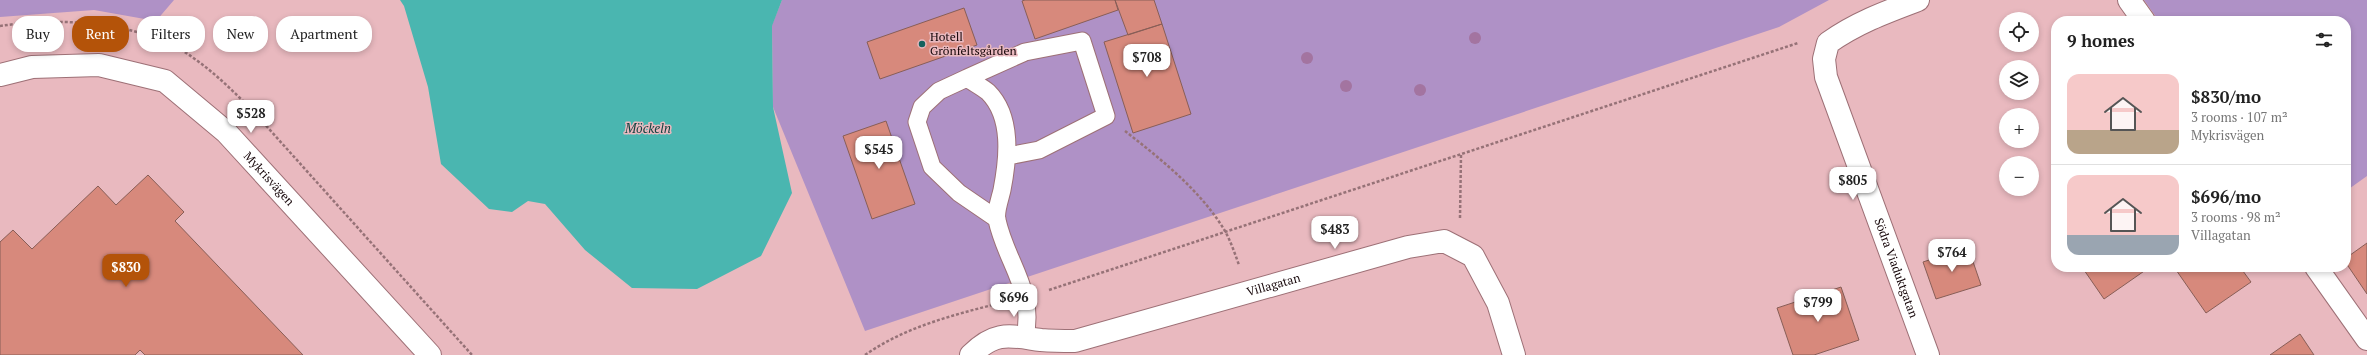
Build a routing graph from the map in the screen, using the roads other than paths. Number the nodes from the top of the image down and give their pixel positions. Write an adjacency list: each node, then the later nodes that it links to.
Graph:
1 (1918, 0): 14 (street, Södra Viaduktgatan)
2 (2129, 0): 3 (street)
3 (2140, 16)
4 (0, 75): 11 (street, Mykrisvägen)
5 (968, 78): 6 (lane); 6 (lane); 7 (lane)
6 (1008, 156): 7 (lane)
7 (996, 219): 9 (lane)
8 (2320, 272): 10 (street)
9 (1025, 336): 12 (street, Villagatan); 13 (street, Villagatan)
10 (2367, 339)
11 (430, 355)
12 (971, 355)
13 (1514, 355)
14 (1928, 355)

